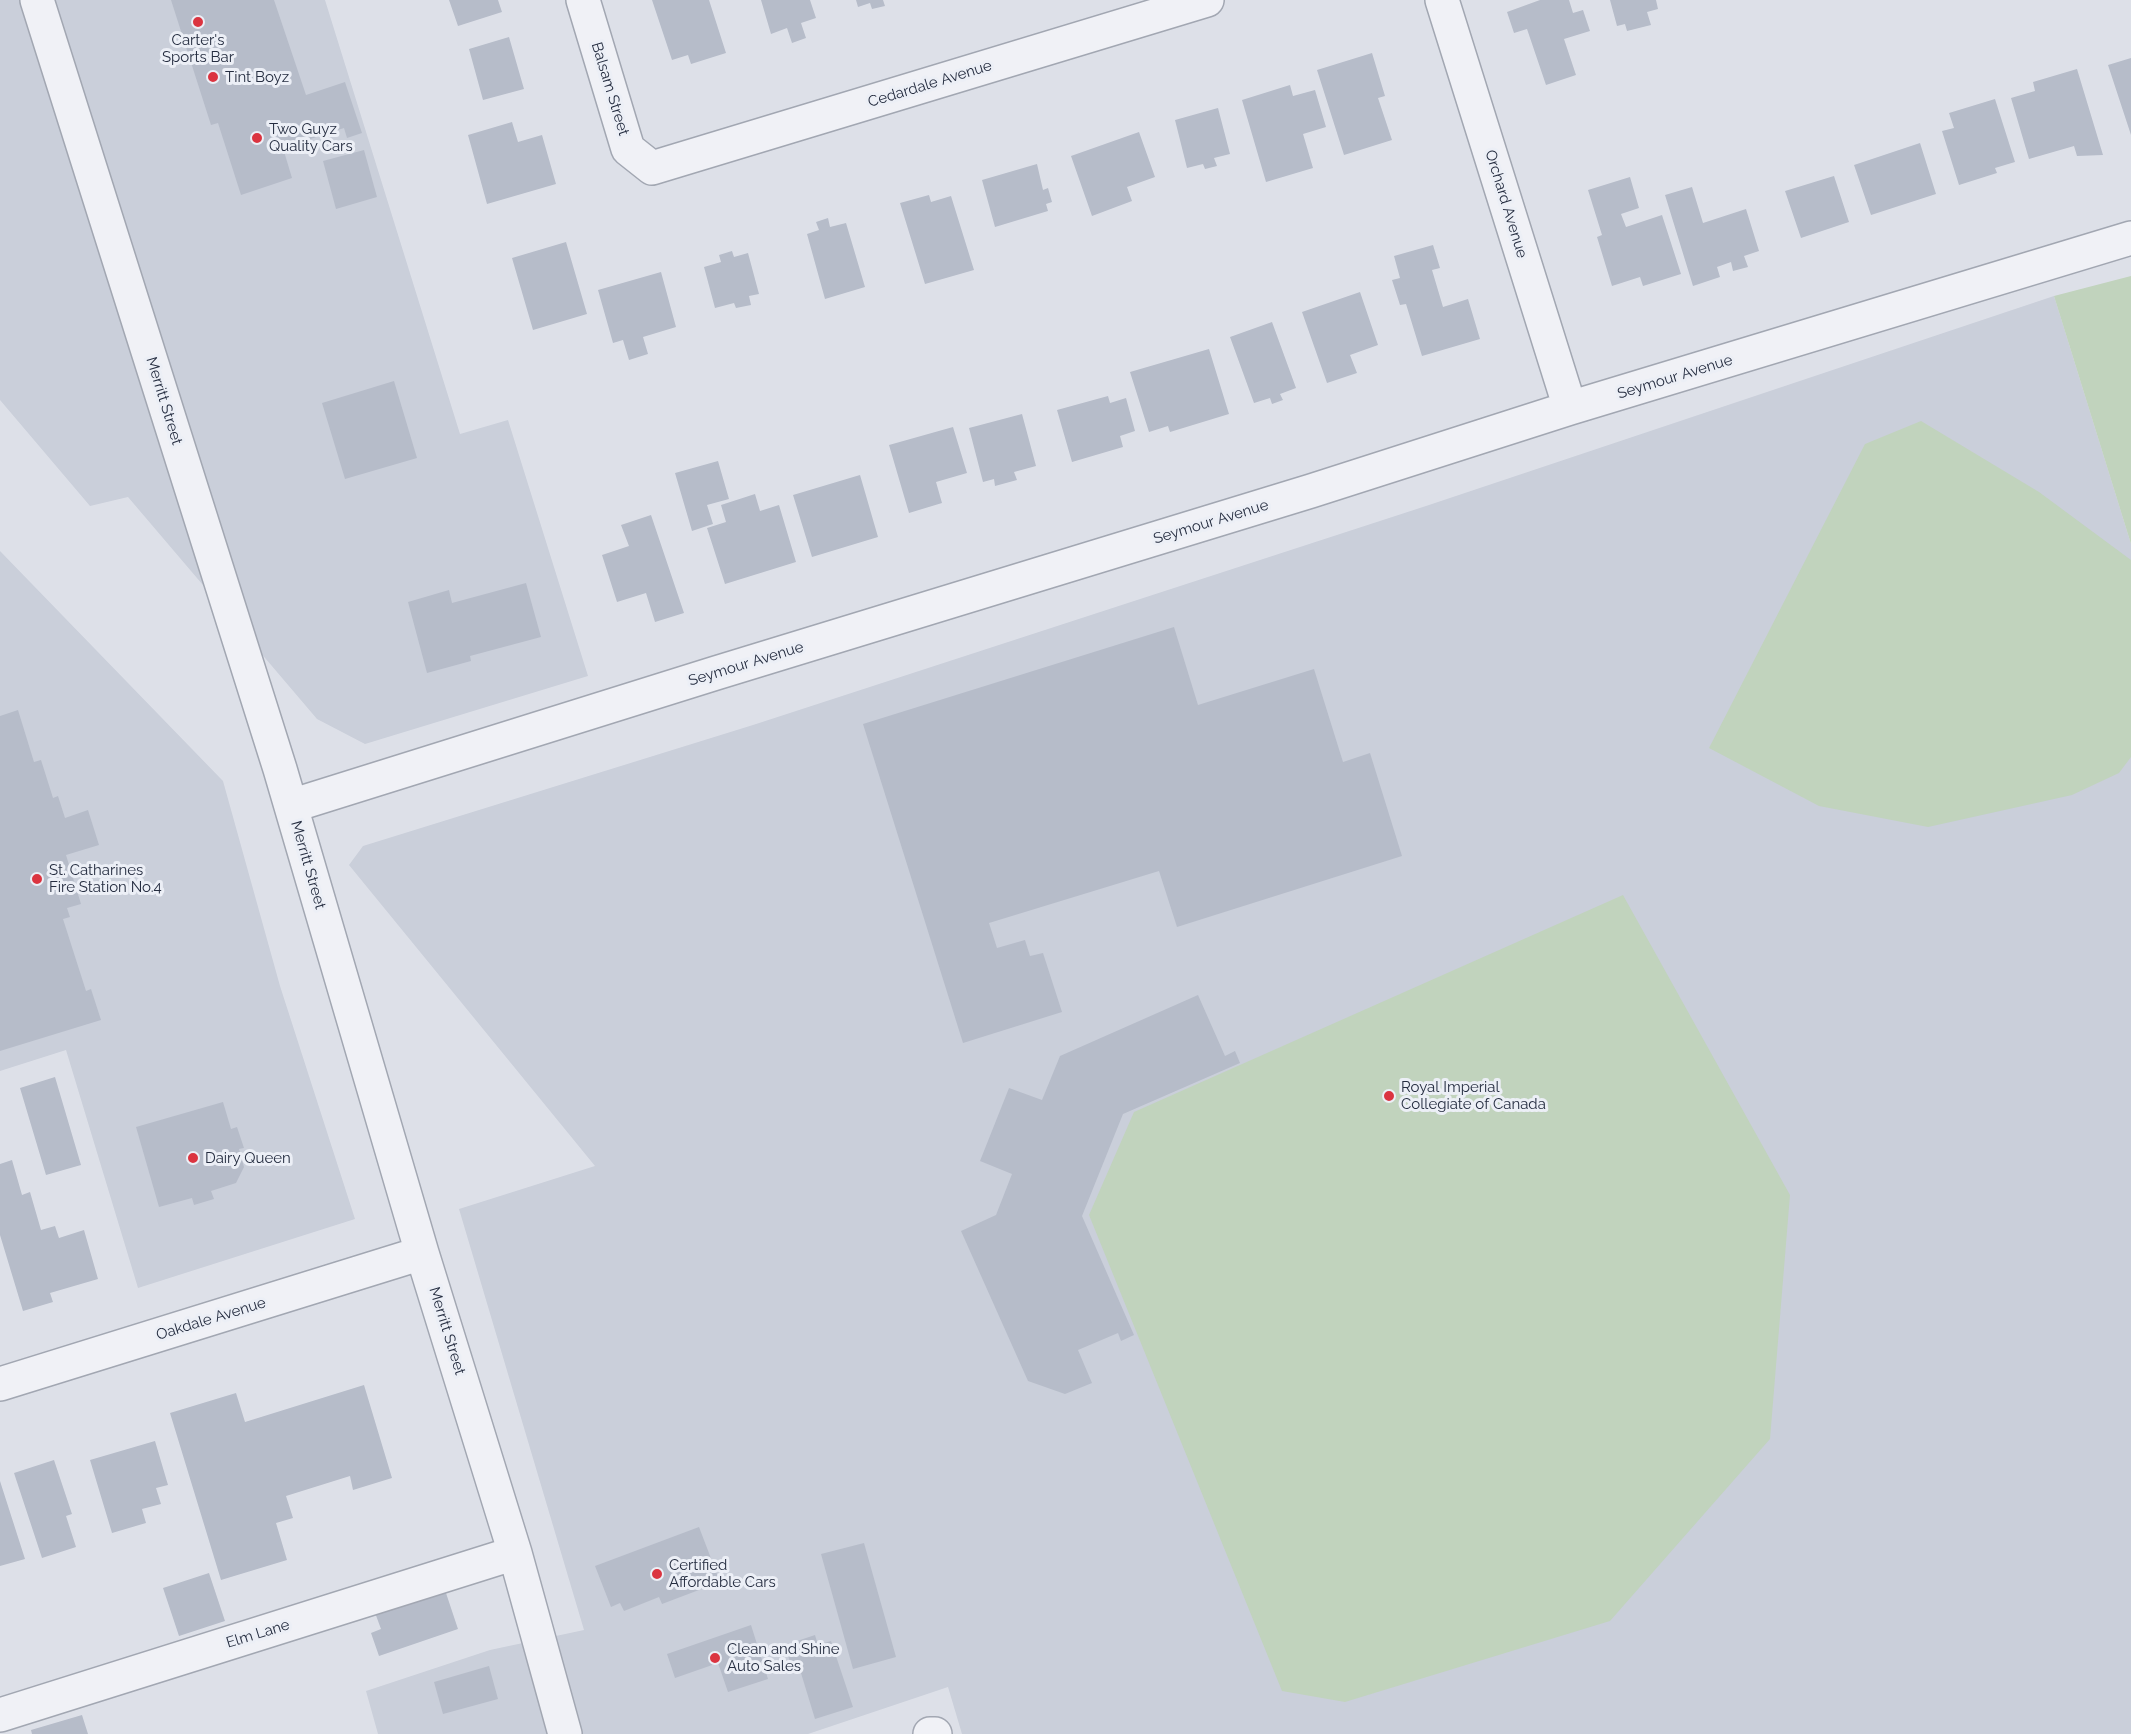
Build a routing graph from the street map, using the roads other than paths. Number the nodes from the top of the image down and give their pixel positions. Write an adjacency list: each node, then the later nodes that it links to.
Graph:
1 (37, 0): 8 (street, Merritt Street)
2 (583, 0): 5 (street, Balsam Street)
3 (1207, 0): 5 (street, Cedardale Avenue)
4 (1442, 0): 7 (street, Orchard Avenue)
5 (652, 168)
6 (2131, 238): 7 (street, Seymour Avenue)
7 (1570, 408): 8 (street, Seymour Avenue)
8 (291, 806): 9 (street, Merritt Street)
9 (422, 1252): 10 (street, Oakdale Avenue); 11 (street, Merritt Street)
10 (0, 1384)
11 (515, 1553): 12 (street, Elm Lane); 13 (street, Merritt Street)
12 (0, 1715)
13 (565, 1734)

